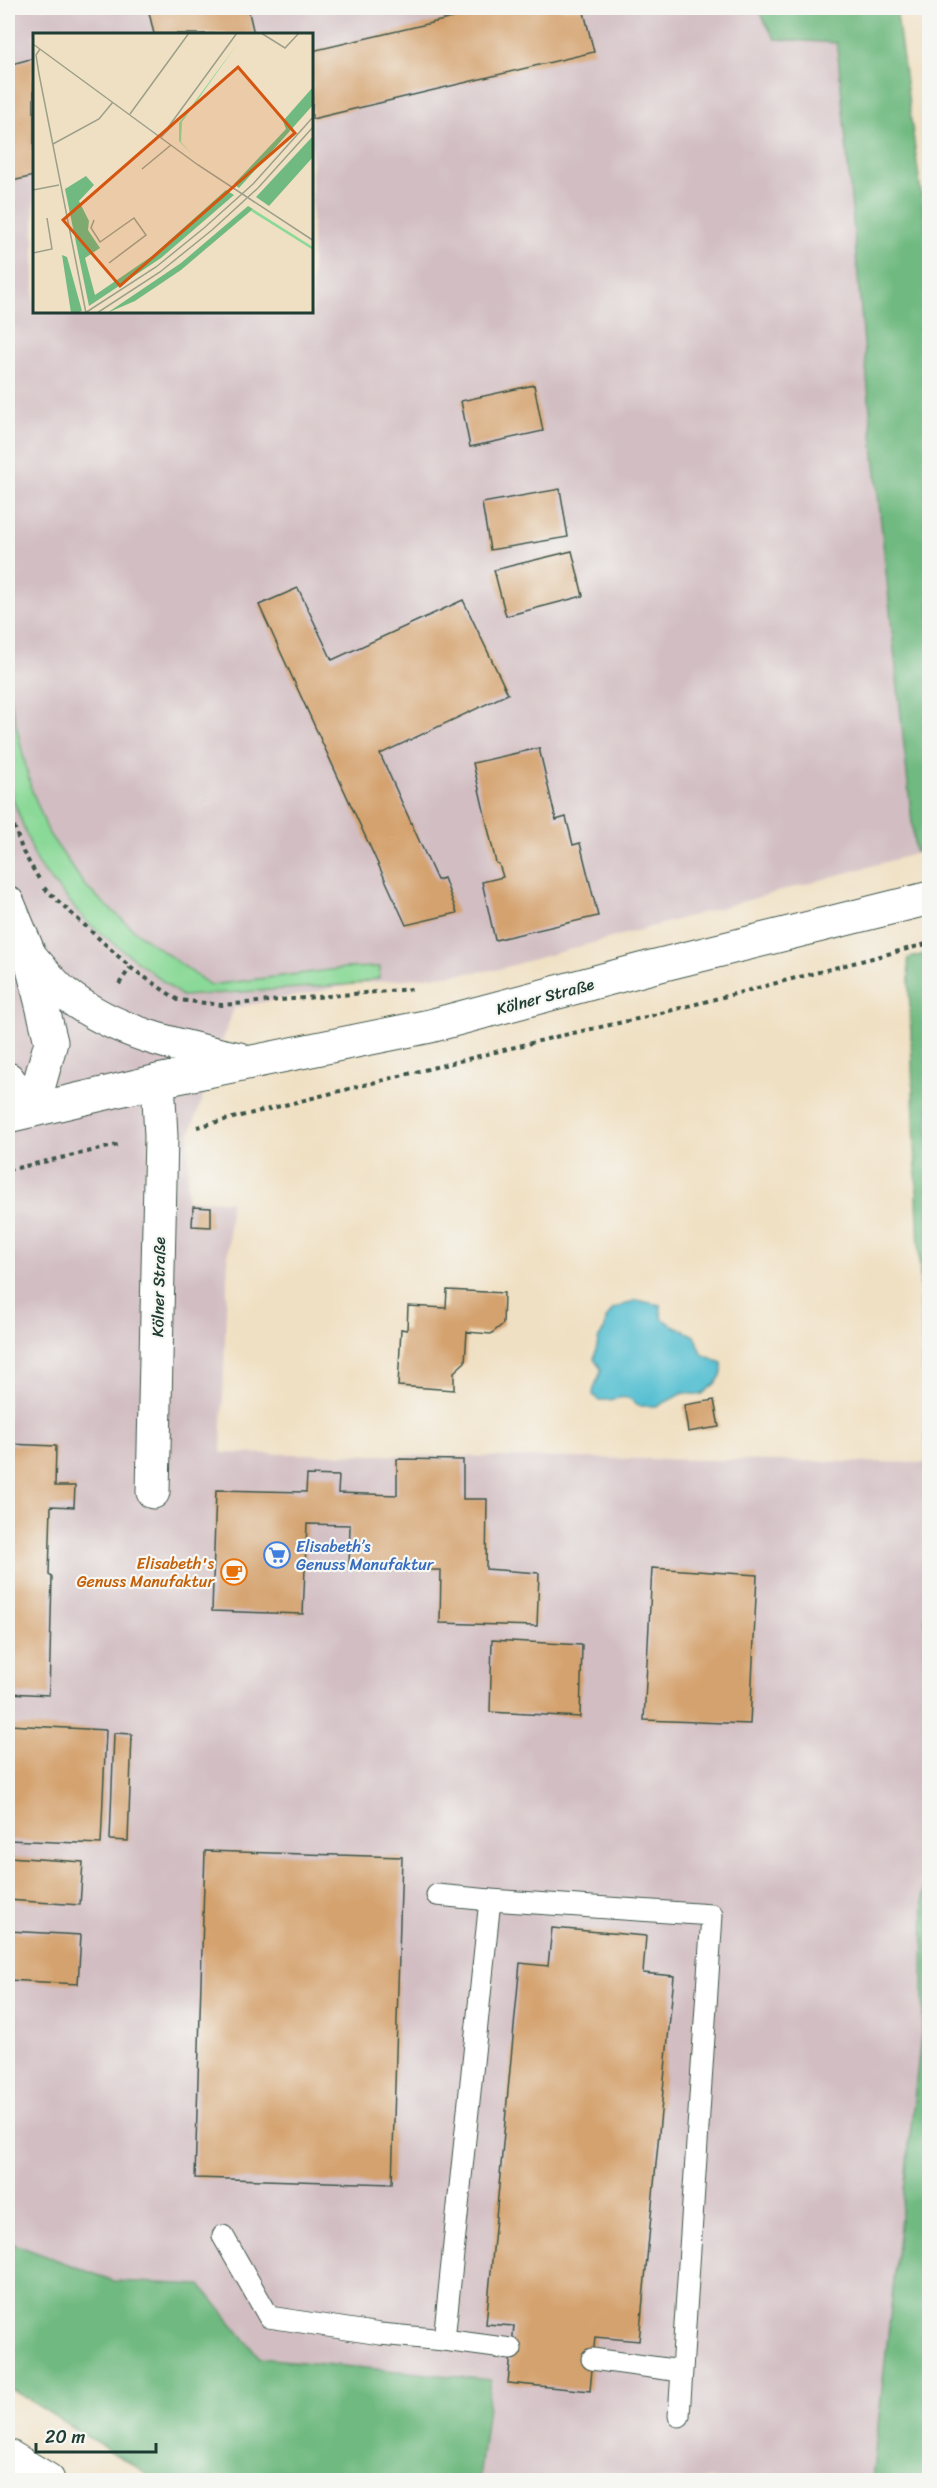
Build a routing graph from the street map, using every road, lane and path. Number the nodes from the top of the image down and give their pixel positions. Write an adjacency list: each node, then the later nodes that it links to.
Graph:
1 (8, 809): 6 (path)
2 (930, 898): 7 (main road, Kölner Straße)
3 (8, 903): 5 (main road)
4 (930, 944): 11 (path)
5 (30, 957): 7 (main road); 10 (main road)
6 (422, 986)
7 (252, 1062): 9 (main road, Kölner Straße)
8 (8, 1079): 10 (main road)
9 (158, 1081): 10 (main road, Kölner Straße); 11 (main road, Kölner Straße)
10 (20, 1113)
11 (161, 1136): 12 (path); 13 (main road, Kölner Straße)
12 (8, 1170)
13 (153, 1492)
14 (437, 1895): 15 (lane)
15 (490, 1900): 17 (lane); 20 (lane)
16 (223, 2236): 17 (lane)
17 (444, 2340): 18 (lane)
18 (512, 2349)
19 (592, 2359): 20 (lane)
20 (681, 2371): 21 (lane)
21 (679, 2416)
22 (8, 2456): 23 (main road)
23 (48, 2481)

